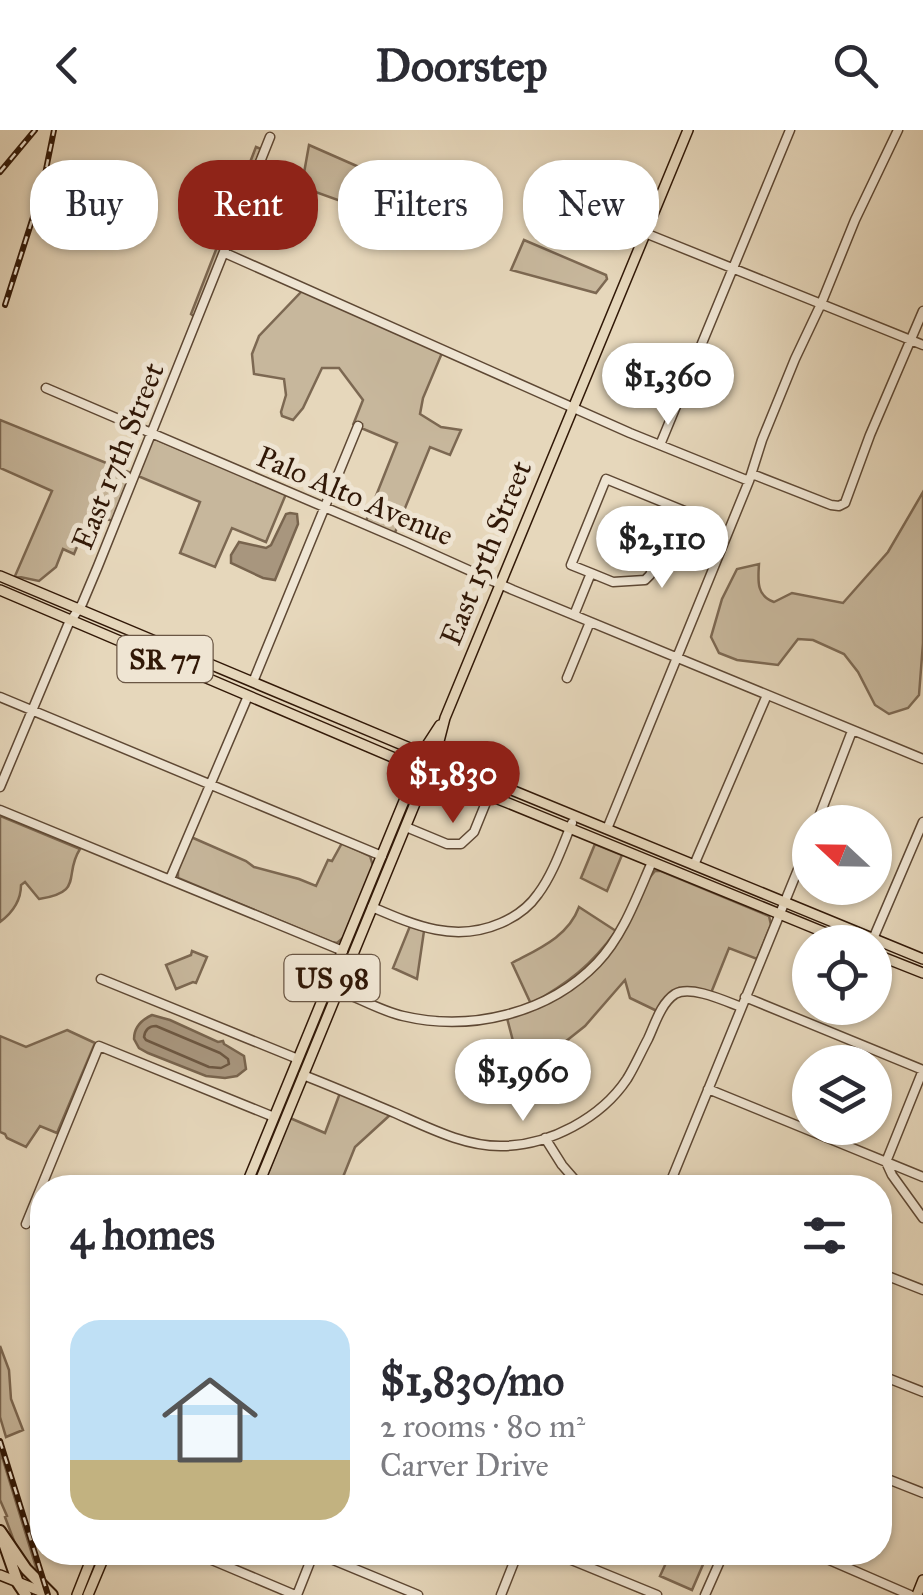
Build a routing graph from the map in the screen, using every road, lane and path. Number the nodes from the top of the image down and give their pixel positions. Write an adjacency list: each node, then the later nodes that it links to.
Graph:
1 (688, 130): 6 (main road, East 15th Street / US 98)
2 (790, 130): 10 (street)
3 (884, 130): 4 (street)
4 (896, 132): 11 (street)
5 (270, 138): 9 (street, East 17th Street)
6 (659, 199)
7 (659, 239): 10 (street)
8 (638, 250): 16 (main road, East 15th Street / US 98)
9 (225, 252): 16 (street); 18 (street, East 17th Street)
10 (733, 269): 11 (street); 19 (street)
11 (822, 304): 13 (street); 20 (street)
12 (923, 311): 13 (street)
13 (912, 340): 14 (street); 20 (street)
14 (923, 344)
15 (46, 388): 18 (street, Palo Alto Avenue)
16 (573, 407): 19 (street); 26 (main road, East 15th Street / US 98)
17 (358, 426): 21 (street)
18 (151, 434): 21 (street, Palo Alto Avenue); 28 (street, East 17th Street)
19 (660, 445): 20 (street)
20 (751, 478): 32 (street)
21 (324, 506): 26 (street, Palo Alto Avenue); 34 (street)
22 (677, 508): 23 (street); 24 (street); 24 (street)
23 (714, 523)
24 (591, 573): 29 (street)
25 (0, 576): 28 (main road, SR 77)
26 (500, 584): 29 (street, Palo Alto Avenue); 40 (main road, East 15th Street / US 98)
27 (0, 590): 30 (main road, SR 77)
28 (79, 608): 30 (street, East 17th Street); 34 (main road, SR 77)
29 (574, 615): 31 (street, Palo Alto Avenue)
30 (70, 619): 35 (main road, SR 77); 38 (street, East 17th Street)
31 (590, 622): 32 (street, Palo Alto Avenue); 33 (street)
32 (678, 658): 36 (street, Palo Alto Avenue); 51 (street)
33 (567, 678)
34 (253, 682): 40 (main road, SR 77)
35 (248, 696): 42 (main road, SR 77); 43 (street)
36 (767, 696): 39 (street, Palo Alto Avenue); 54 (street)
37 (0, 697): 38 (street)
38 (32, 710): 43 (street); 44 (street, East 17th Street)
39 (852, 731): 41 (street, Palo Alto Avenue); 46 (street)
40 (429, 756): 42 (main road, East 15th Street / US 98); 51 (main road, SR 77)
41 (923, 760)
42 (423, 770): 45 (main road, SR 77); 49 (main road, East 15th Street / US 98); 52 (main road, East 15th Street / US 98)
43 (212, 785): 52 (street); 55 (street)
44 (0, 787)
45 (489, 795): 49 (street); 50 (main road, SR 77)
46 (824, 805)
47 (0, 810): 55 (street)
48 (923, 822): 62 (street)
49 (406, 826): 52 (main road, East 15th Street / US 98)
50 (571, 826): 51 (main road); 53 (main road); 58 (street)
51 (607, 829): 54 (main road, SR 77)
52 (387, 858): 58 (main road, East 15th Street / US 98)
53 (652, 862): 59 (main road); 69 (street)
54 (694, 865): 57 (main road, SR 77)
55 (170, 879): 64 (street)
56 (792, 885): 57 (street)
57 (785, 902): 59 (street); 61 (main road, SR 77)
58 (367, 905): 64 (main road, East 15th Street / US 98)
59 (780, 914): 60 (main road); 70 (street)
60 (807, 925)
61 (841, 925)
62 (879, 925)
63 (892, 946): 65 (main road, SR 77)
64 (348, 953): 69 (main road, East 15th Street / US 98)
65 (923, 959)
66 (892, 961): 67 (main road)
67 (923, 973)
68 (101, 979): 71 (street)
69 (333, 988): 71 (main road, East 15th Street / US 98)
70 (743, 1002): 72 (street); 74 (street); 76 (street)
71 (303, 1061): 73 (main road, East 15th Street / US 98)
72 (923, 1070): 77 (street)
73 (298, 1072): 75 (main road, East 15th Street / US 98); 76 (street)
74 (708, 1089): 77 (street); 83 (street)
75 (279, 1119): 78 (main road, East 15th Street / US 98); 79 (street)
76 (545, 1138): 82 (street)
77 (886, 1162): 84 (street); 86 (street)
78 (259, 1167): 80 (main road, East 15th Street / US 98); 81 (main road, East 15th Street / US 98)
79 (46, 1175)
80 (254, 1175)
81 (258, 1175)
82 (571, 1175)
83 (673, 1175)
84 (923, 1177)
85 (30, 1214): 87 (street)
86 (923, 1218)
87 (26, 1224)
88 (892, 1278): 89 (street)
89 (923, 1290)
90 (892, 1380): 91 (street)
91 (923, 1392)
92 (892, 1481): 93 (street)
93 (923, 1493)
94 (0, 1532): 106 (highway); 108 (highway)
95 (89, 1565): 109 (main road)
96 (101, 1565): 110 (main road)
97 (224, 1565): 111 (street)
98 (309, 1565): 111 (street)
99 (345, 1565): 112 (street)
100 (513, 1565): 113 (street)
101 (584, 1565): 114 (street)
102 (718, 1565): 115 (street)
103 (842, 1565): 116 (street)
104 (0, 1575): 106 (main road)
105 (923, 1580): 116 (main road)
106 (17, 1589): 107 (highway); 108 (main road)
107 (26, 1595)
108 (51, 1595)
109 (77, 1595)
110 (88, 1595)
111 (296, 1595)
112 (418, 1595)
113 (500, 1595)
114 (657, 1595)
115 (705, 1595)
116 (913, 1595)

